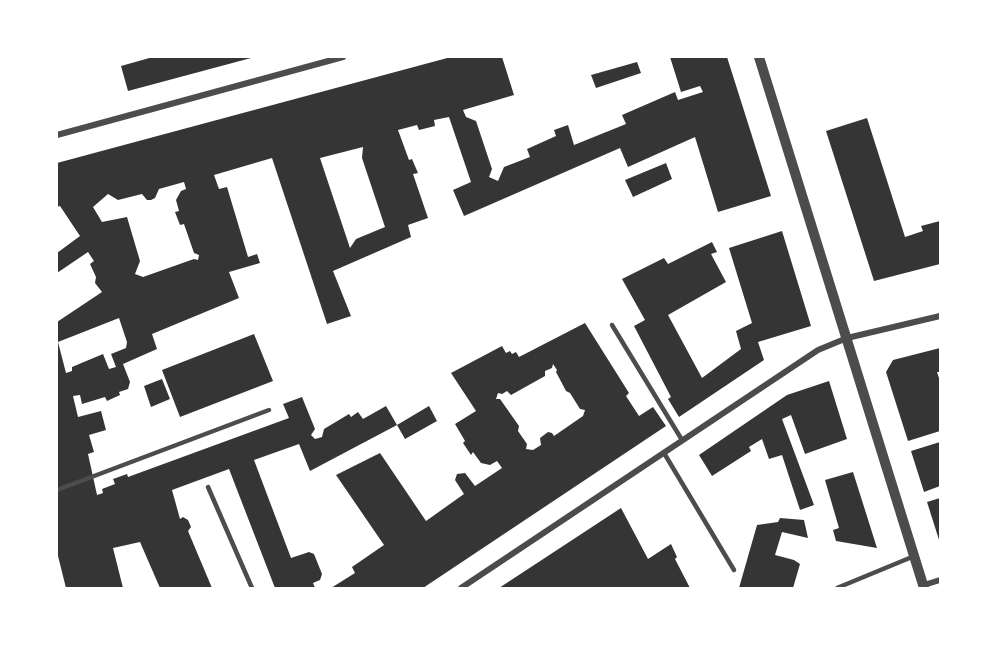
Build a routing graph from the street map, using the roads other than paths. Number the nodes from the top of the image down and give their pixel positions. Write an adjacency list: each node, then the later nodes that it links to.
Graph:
1 (343, 57): 3 (street)
2 (759, 57): 6 (street)
3 (57, 135)
4 (940, 315): 6 (street)
5 (612, 325): 8 (lane)
6 (847, 338): 8 (street); 12 (street)
7 (269, 410): 11 (lane)
8 (682, 440): 9 (street)
9 (664, 453): 13 (lane); 17 (street)
10 (208, 488): 16 (lane)
11 (57, 490)
12 (914, 556): 15 (street); 18 (lane)
13 (734, 570)
14 (940, 580): 15 (street)
15 (924, 587)
16 (252, 588)
17 (461, 588)
18 (837, 588)

